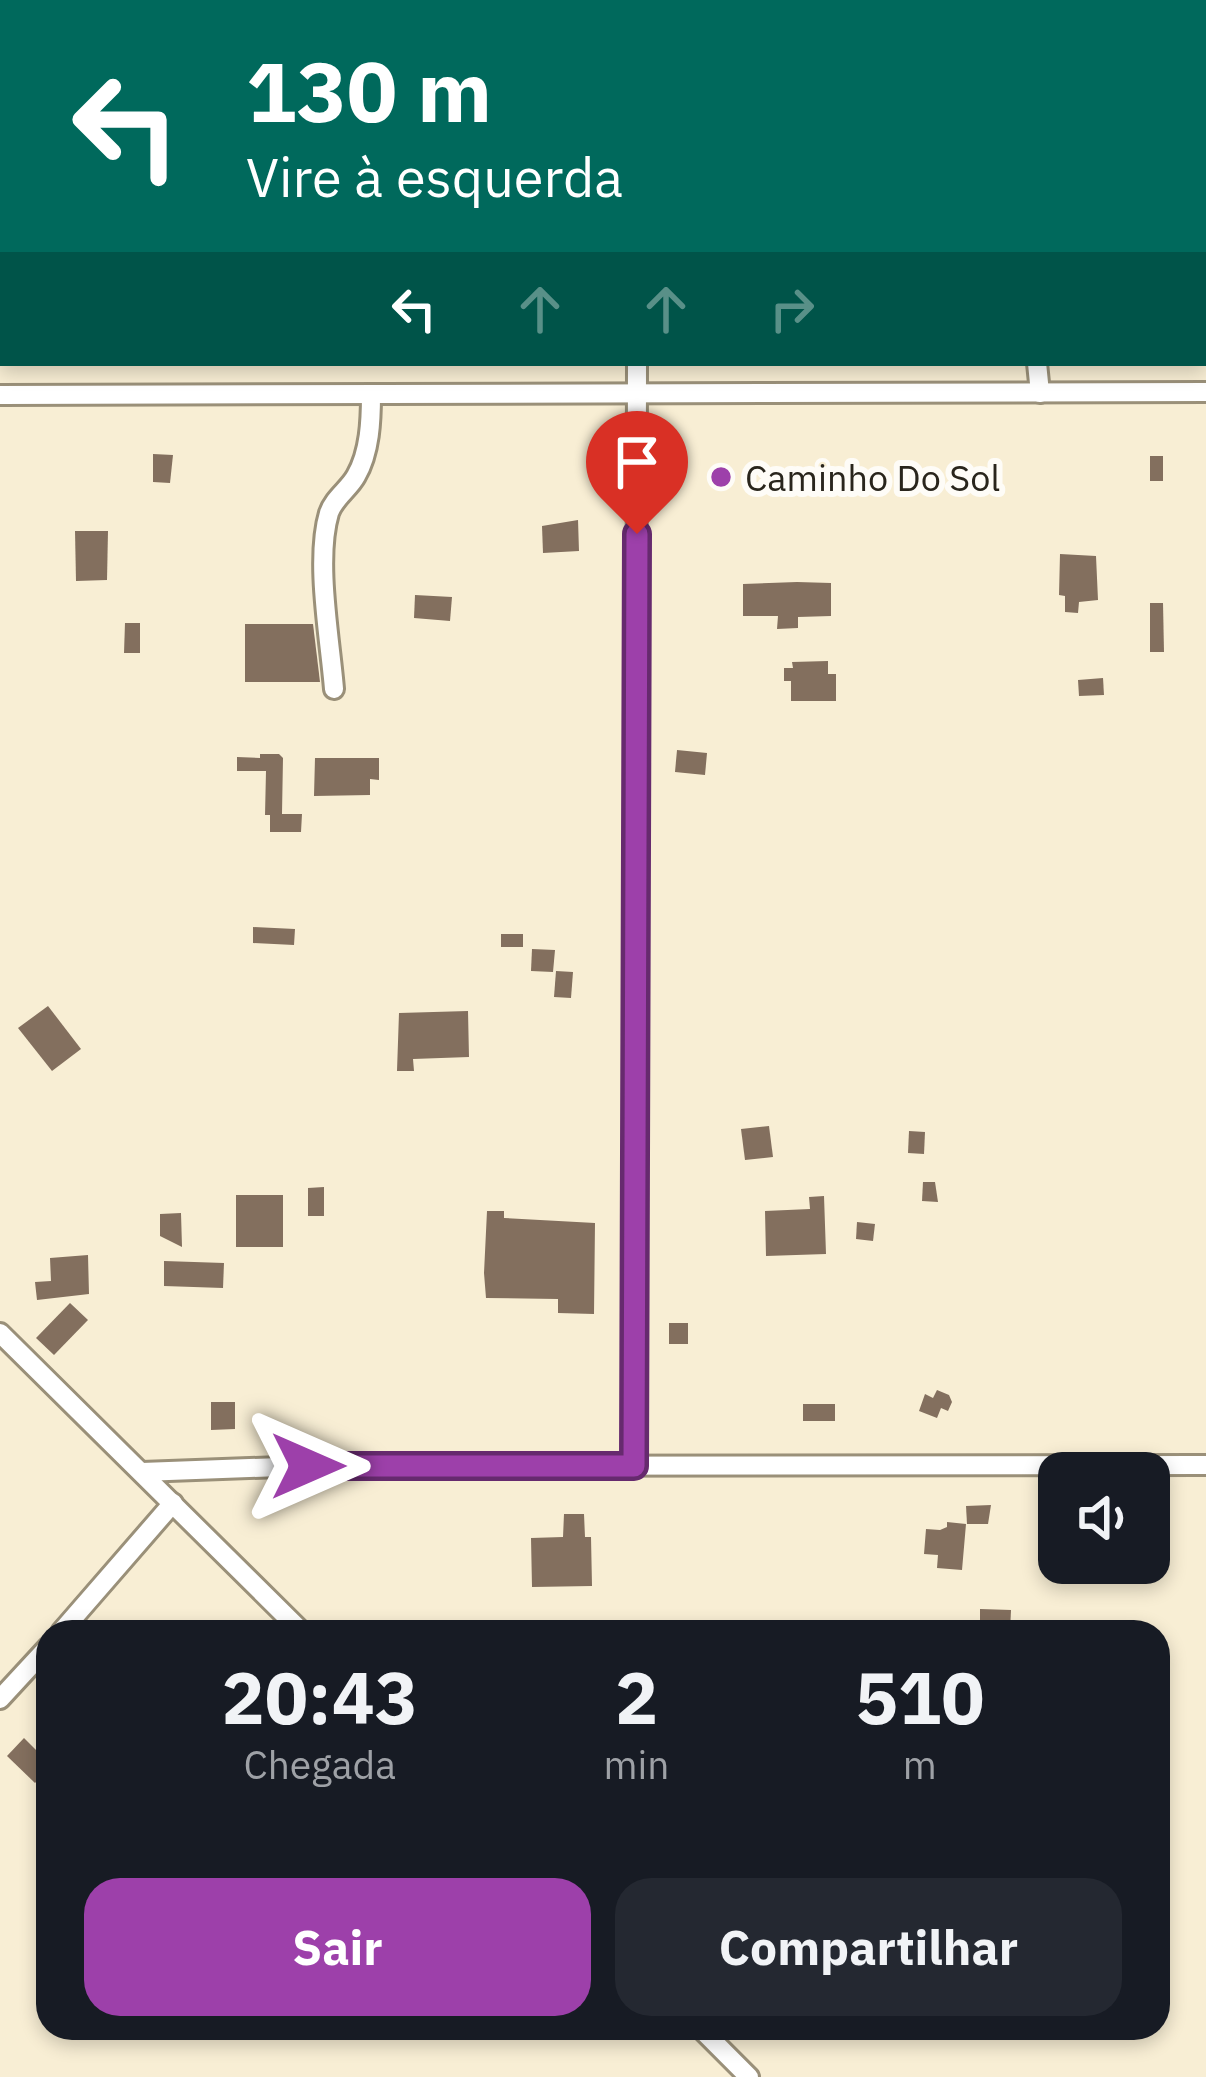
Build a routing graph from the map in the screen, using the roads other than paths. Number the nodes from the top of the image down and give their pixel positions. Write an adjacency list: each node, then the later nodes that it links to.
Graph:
1 (637, 366): 6 (street)
2 (1037, 366): 4 (street)
3 (1206, 392): 4 (street)
4 (1040, 393): 6 (street)
5 (371, 394): 6 (street); 7 (street); 8 (street)
6 (638, 394): 11 (street)
7 (0, 395)
8 (334, 689)
9 (0, 1333): 12 (street)
10 (1206, 1465): 11 (street)
11 (634, 1466): 12 (street)
12 (142, 1472): 13 (street)
13 (173, 1503): 14 (street); 15 (street)
14 (72, 1620)
15 (290, 1620)
16 (36, 1661): 17 (street)
17 (0, 1699)
18 (712, 2040): 19 (street)
19 (749, 2077)

